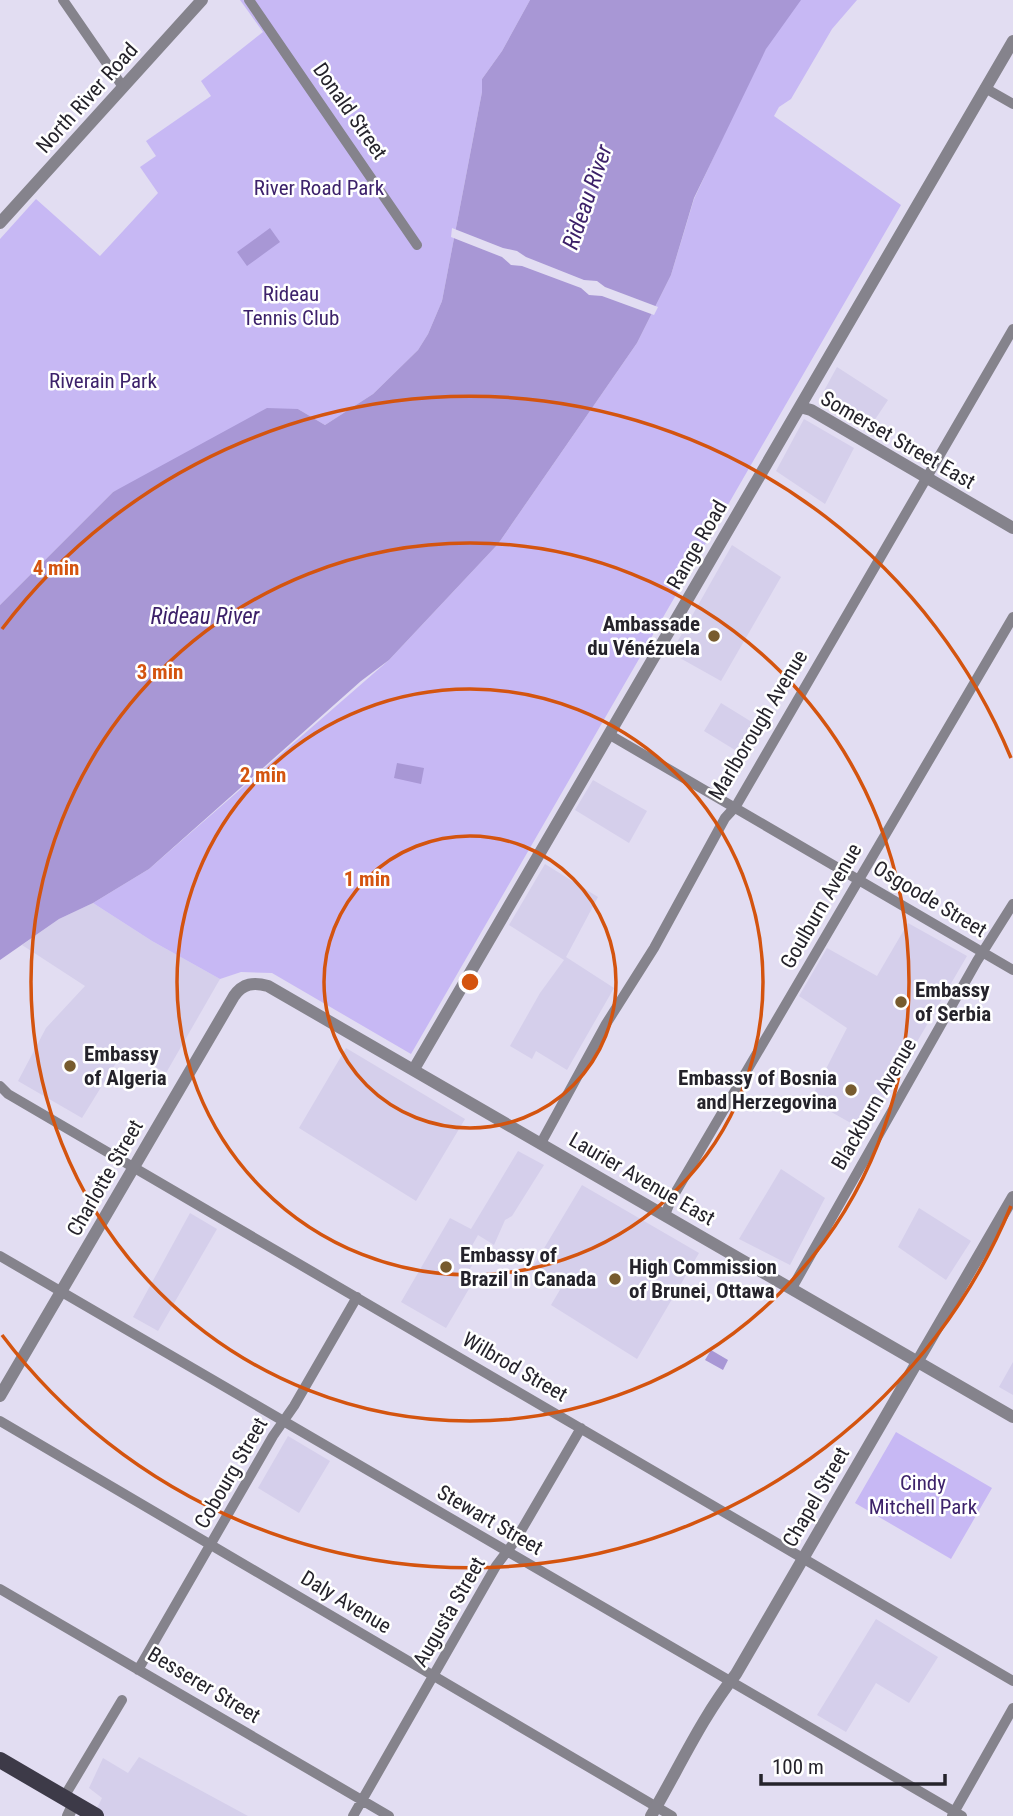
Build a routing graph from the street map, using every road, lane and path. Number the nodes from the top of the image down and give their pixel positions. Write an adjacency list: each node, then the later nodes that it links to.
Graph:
1 (63, 0): 5 (street)
2 (202, 0): 5 (street, North River Road)
3 (249, 0): 9 (street, Donald Street)
4 (1013, 41): 6 (street, Range Road)
5 (123, 87): 8 (street, North River Road)
6 (985, 88): 7 (street); 11 (street, Range Road)
7 (1013, 104)
8 (0, 223)
9 (417, 245)
10 (1013, 329): 12 (street, Marlborough Avenue)
11 (800, 407): 12 (street, Somerset Street East); 15 (street, Range Road)
12 (925, 478): 13 (street, Somerset Street East); 16 (street, Marlborough Avenue)
13 (1013, 528)
14 (1013, 617): 17 (street, Goulburn Avenue)
15 (610, 735): 16 (street, Osgoode Street); 22 (street, Range Road)
16 (736, 806): 17 (street, Osgoode Street); 24 (street, Marlborough Avenue)
17 (858, 879): 19 (street, Osgoode Street); 27 (street, Goulburn Avenue)
18 (1013, 904): 19 (street, Blackburn Avenue)
19 (983, 953): 20 (street, Osgoode Street); 29 (street, Blackburn Avenue)
20 (1013, 970)
21 (249, 984): 22 (street, Laurier Avenue East); 25 (street, Charlotte Street)
22 (414, 1069): 24 (street, Laurier Avenue East)
23 (0, 1086): 25 (street, Wilbrod Street)
24 (541, 1143): 27 (street, Laurier Avenue East)
25 (134, 1167): 30 (street, Charlotte Street); 31 (street, Wilbrod Street)
26 (1013, 1197): 32 (street, Chapel Street)
27 (665, 1215): 29 (street, Laurier Avenue East)
28 (0, 1255): 30 (street, Stewart Street)
29 (792, 1288): 32 (street, Laurier Avenue East)
30 (61, 1292): 33 (street, Charlotte Street); 36 (street, Stewart Street)
31 (357, 1297): 36 (street, Cobourg Street); 37 (street, Wilbrod Street)
32 (917, 1361): 34 (street, Laurier Avenue East); 40 (street, Chapel Street)
33 (0, 1396)
34 (1013, 1417)
35 (0, 1421): 38 (street, Daly Avenue)
36 (283, 1421): 38 (street, Cobourg Street); 39 (street, Stewart Street)
37 (581, 1428): 39 (street, Augusta Street); 40 (street, Wilbrod Street)
38 (211, 1545): 42 (street, Cobourg Street); 43 (street, Daly Avenue)
39 (506, 1552): 43 (street, Augusta Street); 45 (street, Stewart Street)
40 (804, 1558): 44 (street, Wilbrod Street); 45 (street, Chapel Street)
41 (0, 1589): 42 (street, Besserer Street)
42 (138, 1670): 49 (street, Besserer Street)
43 (434, 1677): 49 (street, Augusta Street); 51 (street, Daly Avenue)
44 (1013, 1681)
45 (730, 1682): 51 (street, Chapel Street); 52 (street, Stewart Street)
46 (122, 1700): 50 (street)
47 (1013, 1708): 52 (street)
48 (0, 1760): 50 (main road)
49 (362, 1800): 54 (street, Augusta Street); 55 (street, Besserer Street)
50 (68, 1806): 53 (main road)
51 (654, 1812): 56 (street, Daly Avenue)
52 (956, 1815)
53 (96, 1816)
54 (353, 1816)
55 (389, 1816)
56 (672, 1816)

